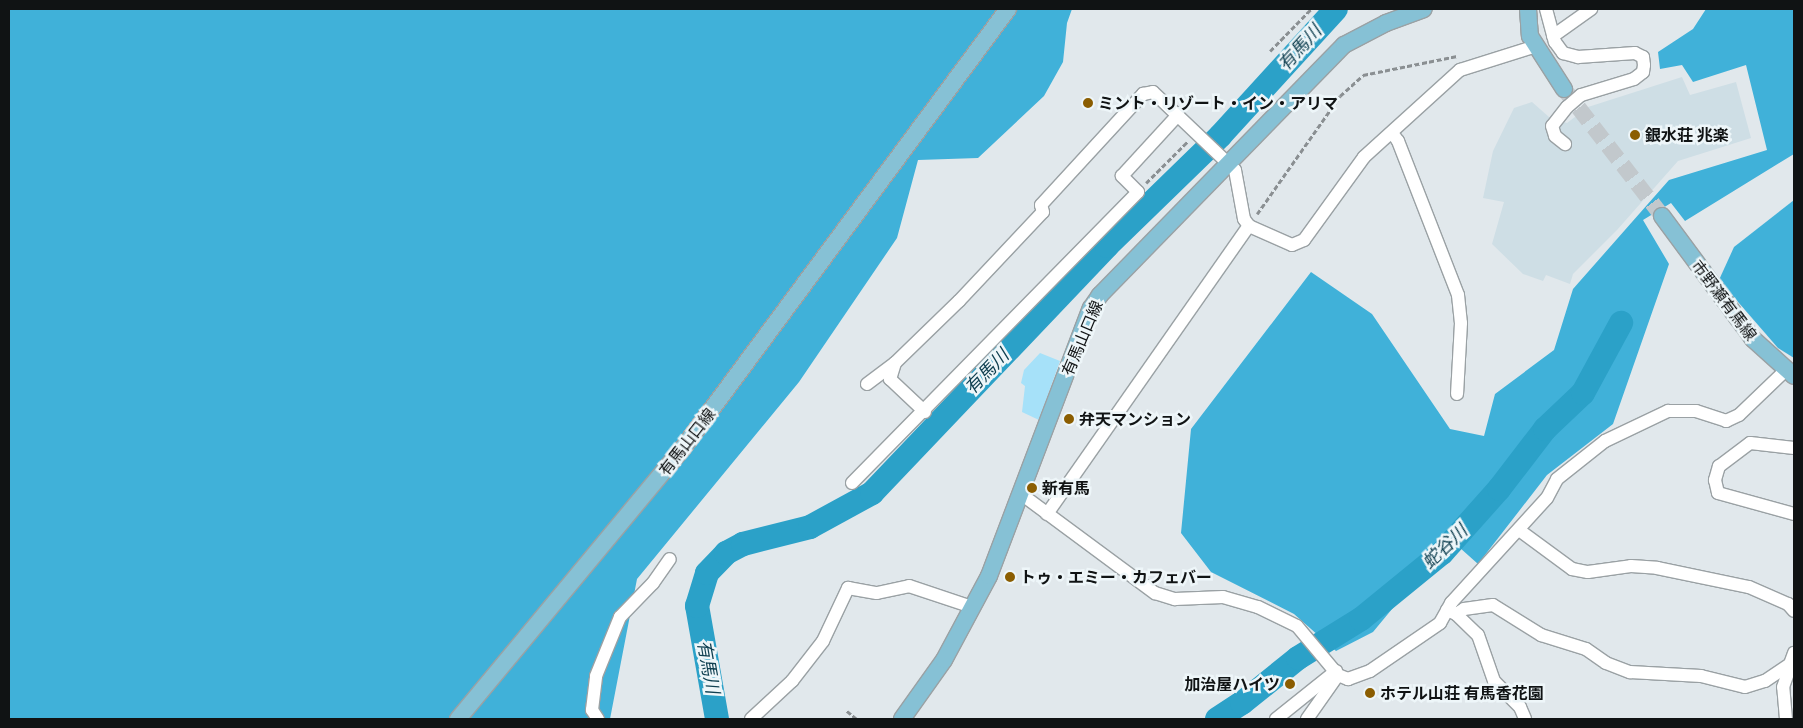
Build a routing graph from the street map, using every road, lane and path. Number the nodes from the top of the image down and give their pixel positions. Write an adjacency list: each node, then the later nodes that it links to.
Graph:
1 (1008, 9): 38 (main road, 有馬山口線)
2 (1311, 9): 9 (path)
3 (1424, 9): 16 (main road, 有馬山口線)
4 (1528, 9): 8 (main road)
5 (1546, 9): 7 (street)
6 (1591, 9): 7 (street)
7 (1553, 36): 15 (street)
8 (1536, 46): 11 (main road); 14 (street)
9 (1270, 52)
10 (1460, 56): 19 (path)
11 (1564, 89)
12 (1177, 116): 13 (street); 17 (street); 20 (street)
13 (1196, 133): 16 (street); 17 (path)
14 (1392, 133): 19 (street); 23 (street)
15 (1565, 144)
16 (1223, 159): 19 (street); 27 (main road, 有馬山口線)
17 (1138, 192): 24 (street)
18 (1662, 216): 21 (main road, 市野瀬有馬線)
19 (1249, 226): 28 (street)
20 (895, 363): 22 (street); 24 (street)
21 (1790, 373): 30 (street)
22 (867, 384)
23 (1457, 394)
24 (925, 412): 26 (street)
25 (1794, 448): 29 (street)
26 (852, 483)
27 (1021, 494): 28 (street); 32 (main road, 有馬山口線)
28 (1047, 514): 36 (street)
29 (1794, 514)
30 (1519, 530): 33 (street); 34 (street)
31 (670, 559): 39 (street)
32 (972, 607): 40 (street); 42 (main road, 有馬山口線)
33 (1794, 611)
34 (1451, 612): 35 (street); 36 (street); 45 (street)
35 (1793, 661): 46 (street)
36 (1334, 670): 43 (street); 44 (street)
37 (847, 711): 41 (path)
38 (458, 719)
39 (598, 719)
40 (751, 719)
41 (857, 719)
42 (902, 719)
43 (1276, 719)
44 (1307, 719)
45 (1525, 719)
46 (1786, 719)

